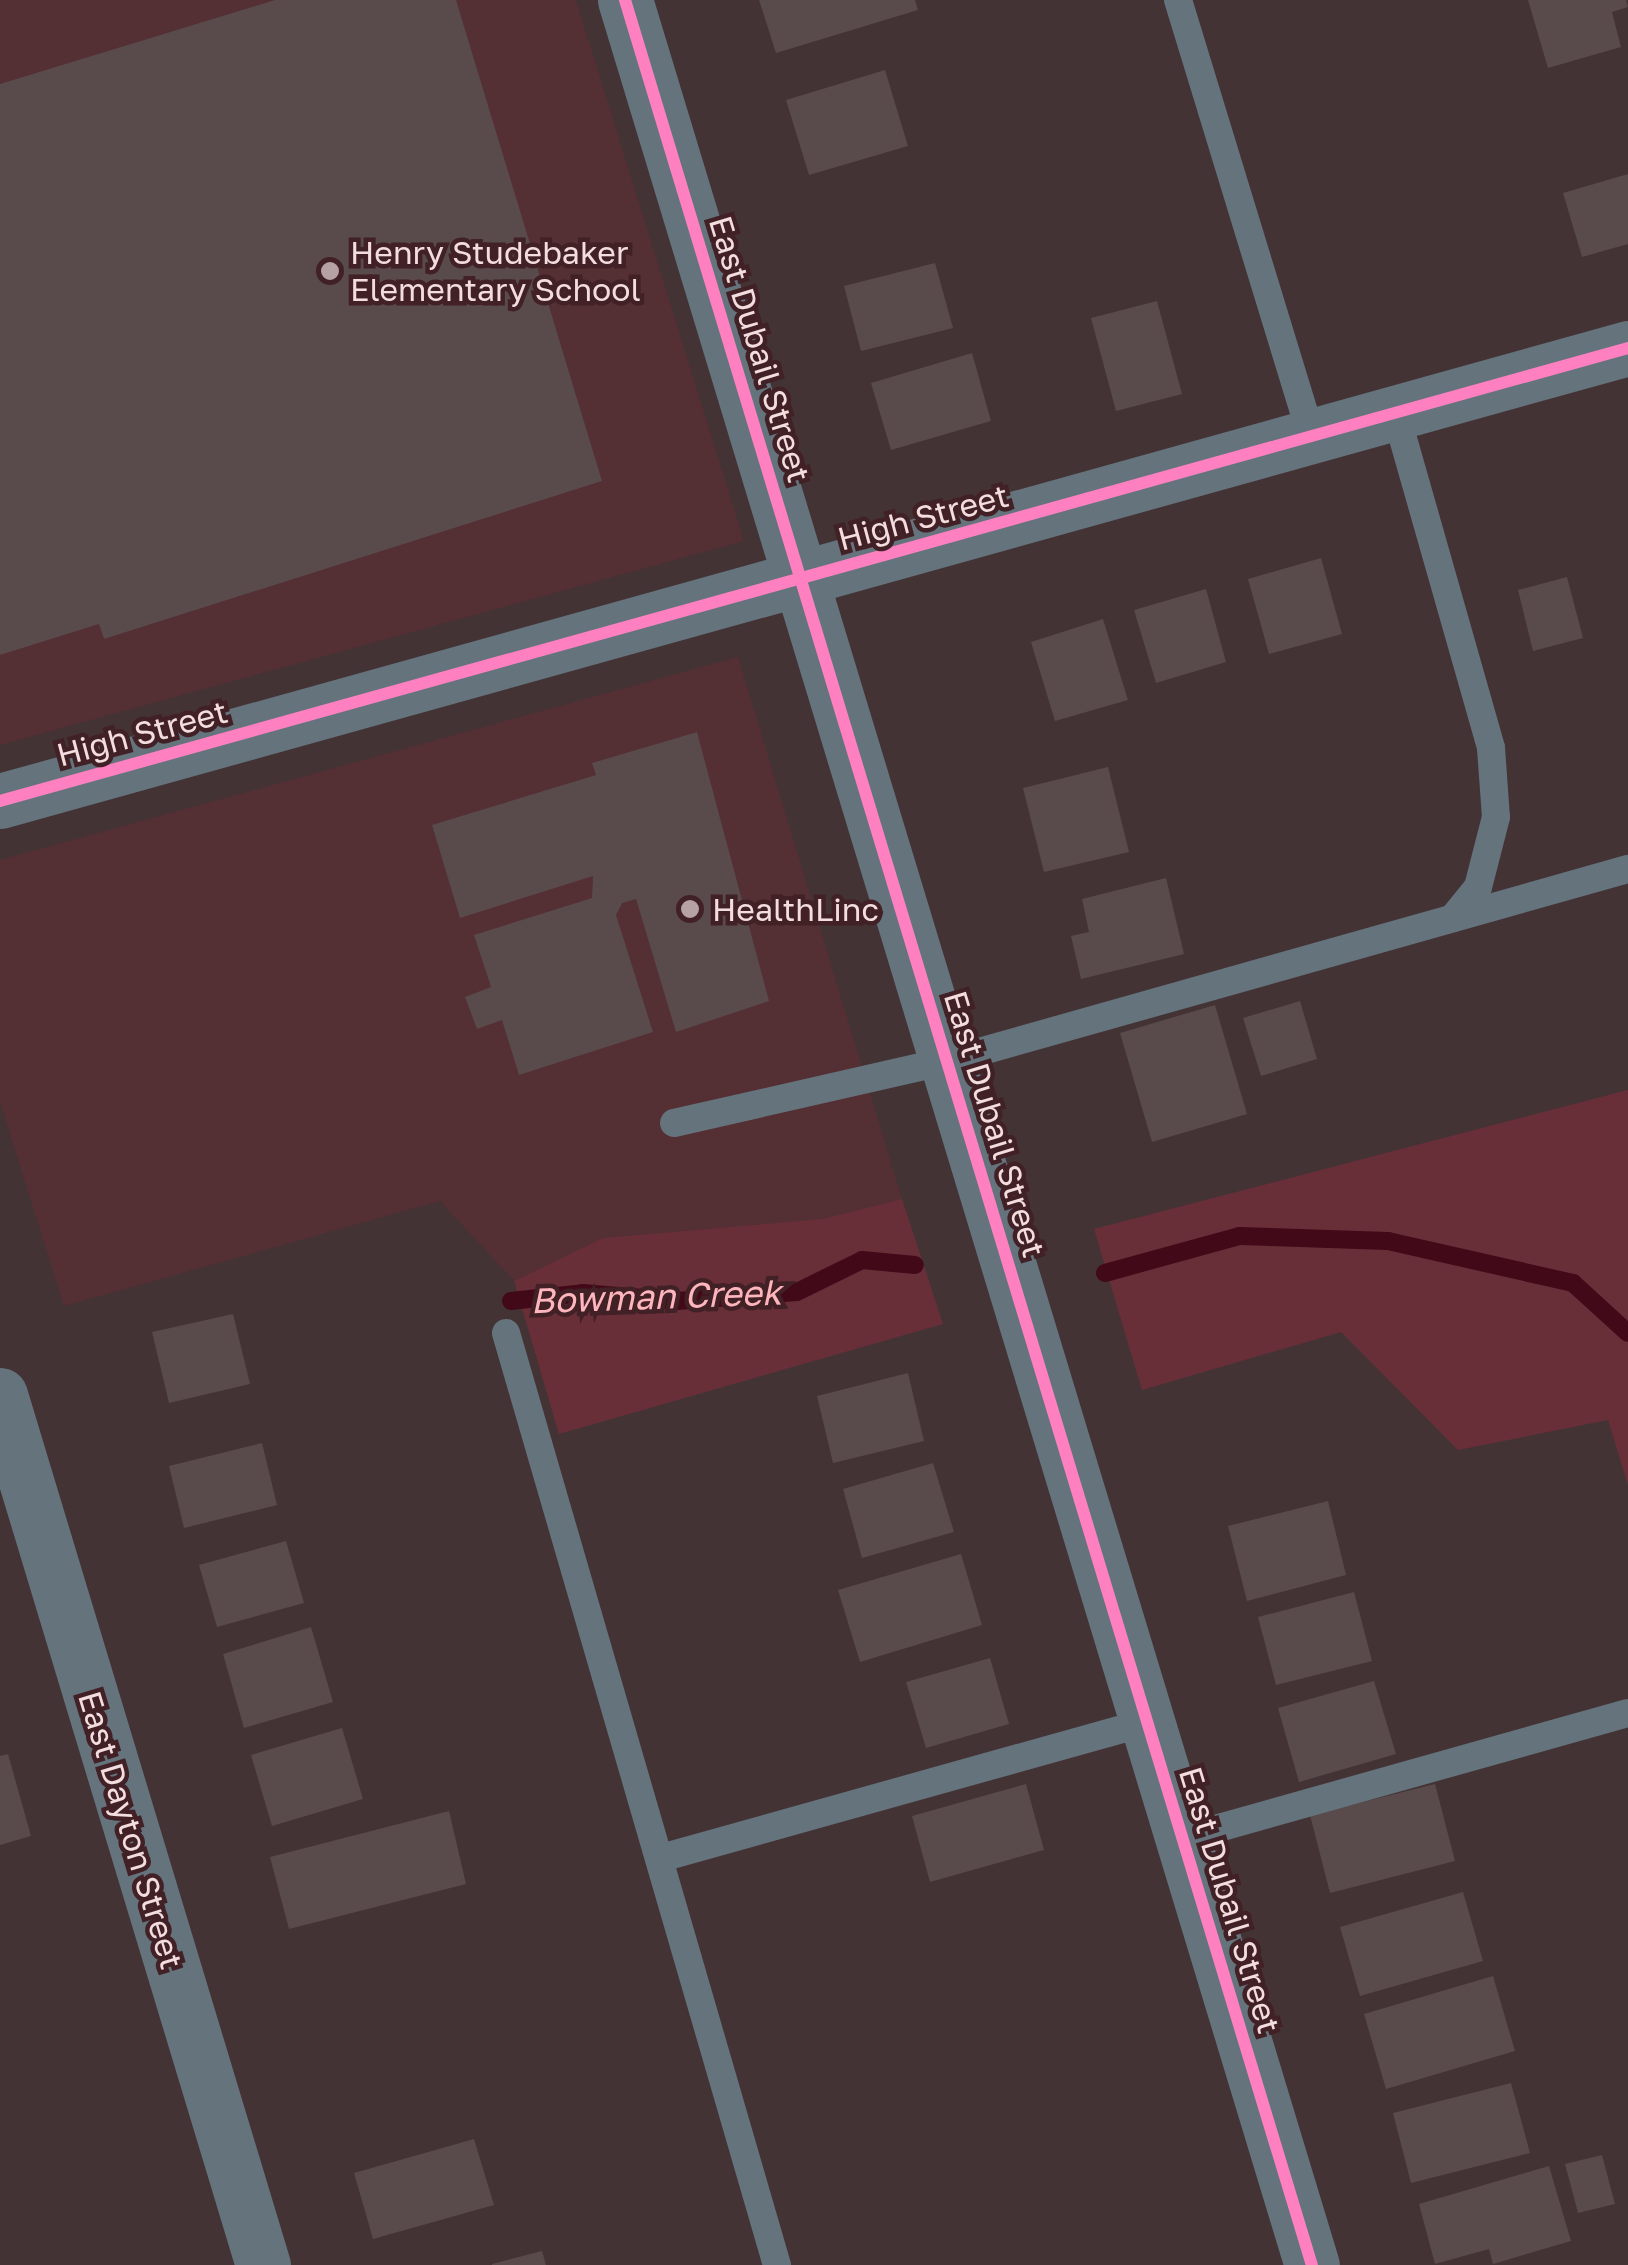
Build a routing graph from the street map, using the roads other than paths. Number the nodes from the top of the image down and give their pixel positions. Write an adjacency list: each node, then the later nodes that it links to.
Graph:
1 (1178, 0): 5 (lane)
2 (638, 3): 6 (street, East Dubail Street)
3 (1628, 348): 4 (street, High Street)
4 (1396, 414): 5 (street, High Street); 9 (lane)
5 (1311, 436): 6 (street, High Street)
6 (801, 578): 7 (street, High Street); 10 (street, East Dubail Street)
7 (0, 800)
8 (1628, 869): 9 (lane)
9 (1452, 918): 10 (lane)
10 (947, 1061): 11 (lane); 15 (street, East Dubail Street)
11 (674, 1123)
12 (506, 1333): 17 (lane)
13 (0, 1395): 18 (street, East Dayton Street)
14 (1628, 1714): 16 (lane)
15 (1148, 1722): 16 (street, East Dubail Street); 17 (lane)
16 (1182, 1838): 20 (street, East Dubail Street)
17 (661, 1858): 19 (lane)
18 (264, 2265)
19 (777, 2265)
20 (1312, 2265)

